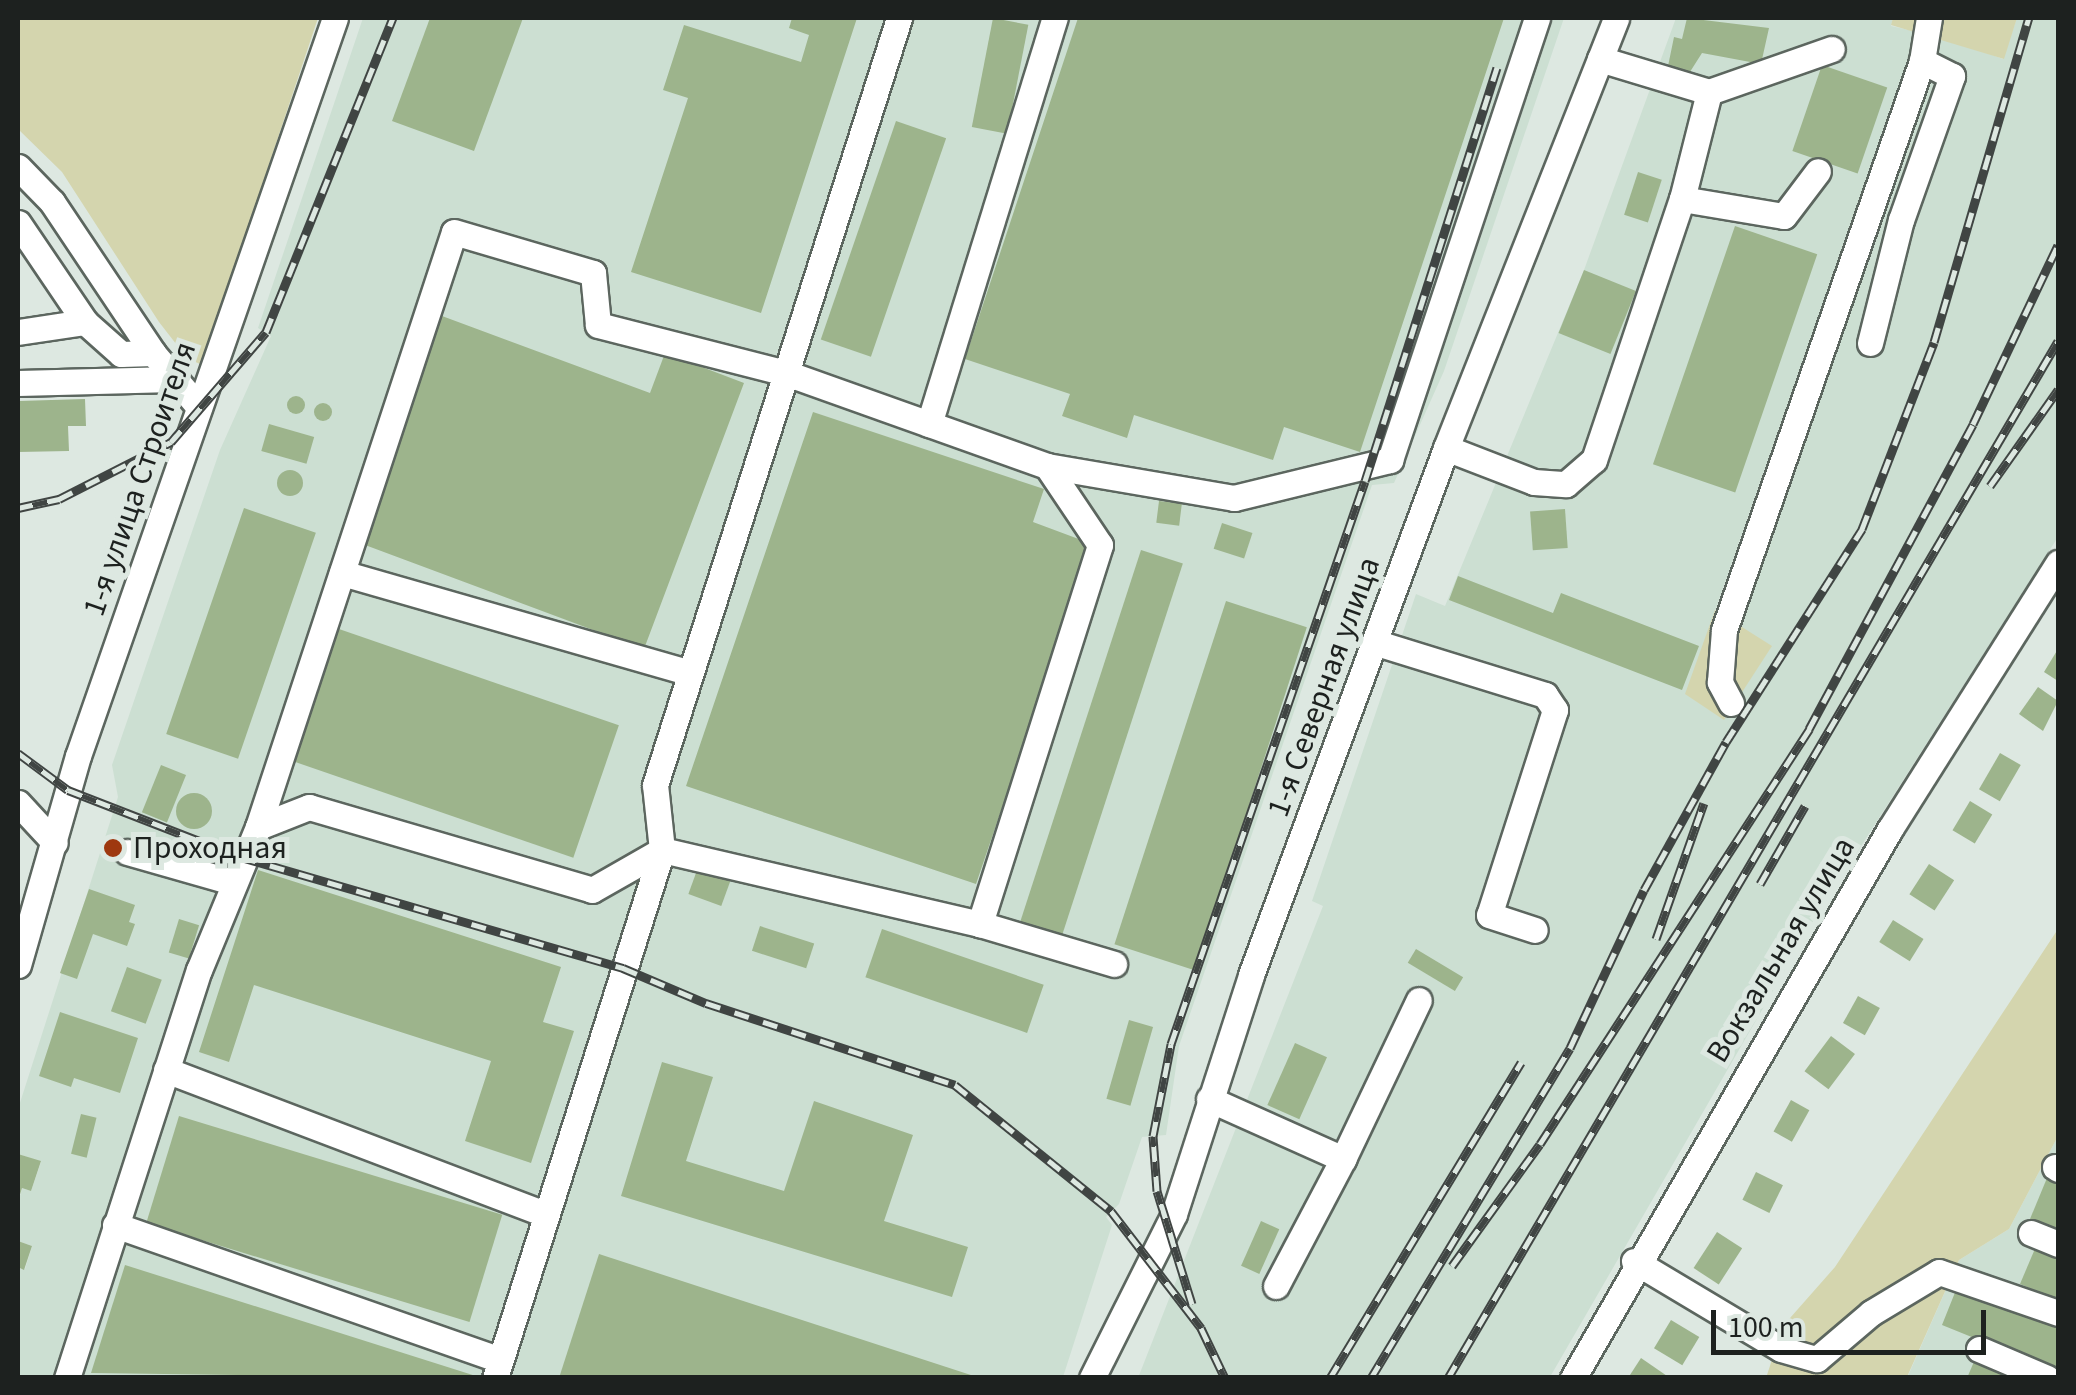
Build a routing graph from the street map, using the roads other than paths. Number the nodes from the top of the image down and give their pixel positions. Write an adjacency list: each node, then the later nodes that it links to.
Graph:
1 (335, 18): 22 (street, 1-я улица Строителя)
2 (899, 18): 19 (street)
3 (1055, 18): 23 (street)
4 (1537, 18): 25 (street)
5 (1616, 18): 8 (street, 1-я Северная улица)
6 (1929, 18): 9 (street)
7 (1832, 49): 10 (street)
8 (1600, 59): 10 (street); 24 (street, 1-я Северная улица)
9 (1922, 61): 17 (street); 30 (street)
10 (1709, 92): 13 (street)
11 (18, 168): 18 (street)
12 (1818, 172): 13 (street)
13 (1682, 199): 24 (street)
14 (18, 223): 15 (street)
15 (84, 322): 16 (street); 18 (street)
16 (18, 332)
17 (1870, 344)
18 (153, 352): 20 (street)
19 (783, 372): 23 (street); 27 (street); 29 (street)
20 (173, 379): 21 (street); 22 (street)
21 (18, 383)
22 (199, 406): 33 (street, 1-я улица Строителя)
23 (928, 424): 25 (street)
24 (1446, 448): 28 (street, 1-я Северная улица)
25 (1047, 466): 37 (street)
26 (2058, 563): 49 (street, Вокзальная улица)
27 (342, 573): 29 (street); 32 (street)
28 (1377, 643): 38 (street); 43 (street, 1-я Северная улица)
29 (690, 673): 34 (street)
30 (1731, 704)
31 (18, 803): 33 (street)
32 (258, 827): 34 (street); 36 (street)
33 (55, 842): 40 (street, 1-я улица Строителя)
34 (662, 850): 37 (street); 45 (street)
35 (127, 852): 36 (street)
36 (232, 882): 42 (street)
37 (980, 924): 39 (street)
38 (1535, 930)
39 (1114, 964)
40 (18, 966)
41 (1418, 1000): 44 (street)
42 (166, 1070): 45 (street); 46 (street)
43 (1210, 1098): 44 (street); 55 (street, 1-я Северная улица)
44 (1344, 1159): 50 (street)
45 (545, 1214): 53 (street)
46 (115, 1225): 53 (street); 54 (street)
47 (2031, 1233): 48 (street)
48 (2058, 1244)
49 (1634, 1262): 51 (street); 56 (street, Вокзальная улица)
50 (1276, 1286)
51 (2058, 1313)
52 (1979, 1349): 57 (street)
53 (497, 1369)
54 (67, 1378)
55 (1092, 1378)
56 (1572, 1378)
57 (2047, 1378)

